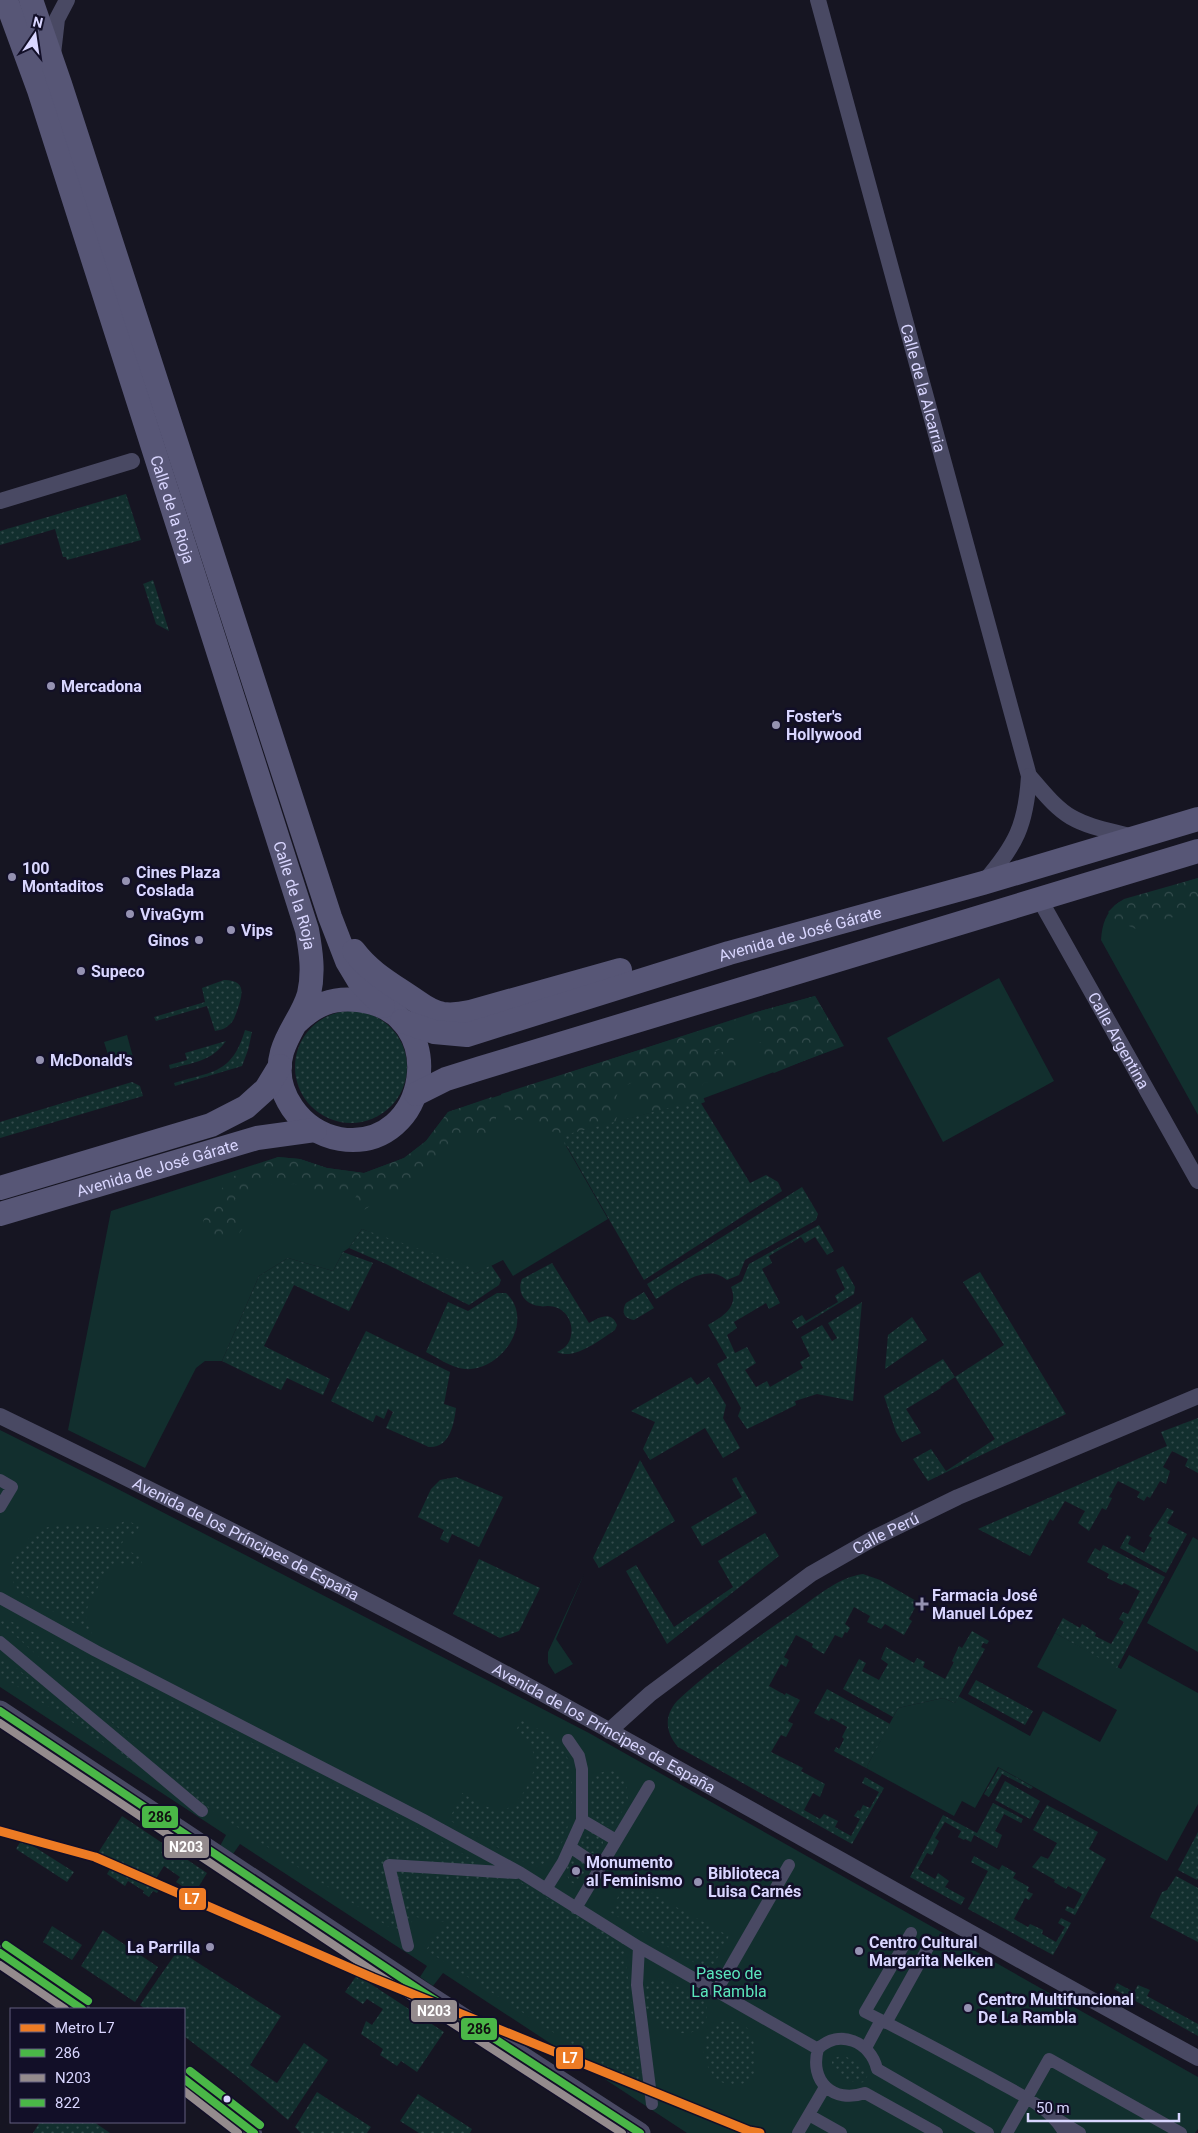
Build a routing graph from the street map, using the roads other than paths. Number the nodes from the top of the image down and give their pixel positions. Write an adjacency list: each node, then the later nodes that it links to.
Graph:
1 (6, 0): 18 (main road, Calle de la Rioja)
2 (31, 0): 5 (main road, Calle de la Rioja)
3 (67, 0): 5 (street)
4 (818, 0): 8 (street, Calle de la Alcarria)
5 (52, 61): 14 (main road, Calle de la Rioja)
6 (132, 461): 7 (street)
7 (0, 501)
8 (1029, 776): 10 (street, Calle de la Alcarria); 12 (street, Calle de la Alcarria)
9 (1198, 819): 10 (main road, Avenida de José Gárate)
10 (1137, 837): 12 (main road, Avenida de José Gárate)
11 (1198, 851): 13 (main road)
12 (984, 883): 15 (main road, Avenida de José Gárate)
13 (1040, 900): 20 (main road); 22 (street, Calle Argentina)
14 (330, 917): 15 (main road, Calle de la Rioja); 16 (main road, Calle de la Rioja)
15 (729, 953): 17 (main road, Avenida de José Gárate)
16 (384, 1006): 17 (main road); 18 (main road)
17 (402, 1021): 20 (main road)
18 (297, 1022): 19 (main road)
19 (280, 1066): 21 (main road); 23 (main road, Avenida de José Gárate)
20 (416, 1094): 21 (main road)
21 (315, 1130): 24 (main road, Avenida de José Gárate)
22 (1198, 1181)
23 (0, 1188)
24 (0, 1214)
25 (1198, 1396): 32 (street, Calle Perú)
26 (0, 1416): 32 (street, Avenida de los Príncipes de España)
27 (0, 1480): 28 (street)
28 (0, 1507)
29 (0, 1598): 41 (street)
30 (0, 1642): 35 (street)
31 (0, 1711): 62 (street)
32 (609, 1731): 54 (street, Avenida de los Príncipes de España)
33 (568, 1740): 36 (street)
34 (649, 1786): 37 (street)
35 (202, 1811)
36 (582, 1820): 37 (street); 38 (street)
37 (616, 1840): 40 (street)
38 (570, 1847): 40 (street); 42 (street)
39 (789, 1865): 49 (street)
40 (600, 1867): 43 (street)
41 (521, 1874): 42 (street); 46 (street)
42 (546, 1889): 43 (street)
43 (576, 1908): 47 (street)
44 (910, 1933): 51 (street)
45 (930, 1944): 51 (street)
46 (408, 1946)
47 (639, 1947): 49 (street); 58 (street)
48 (0, 1954): 50 (street)
49 (716, 1992): 53 (street)
50 (81, 2008)
51 (884, 2022): 52 (street); 57 (street)
52 (866, 2048): 53 (street); 66 (street)
53 (818, 2049): 56 (street)
54 (1198, 2058)
55 (185, 2080): 61 (street)
56 (825, 2087): 60 (street); 65 (street)
57 (1027, 2098): 59 (street); 67 (street); 70 (street)
58 (652, 2104)
59 (1046, 2113): 68 (street); 69 (street)
60 (809, 2114): 63 (street); 64 (street)
61 (254, 2133)
62 (640, 2133)
63 (798, 2133)
64 (841, 2133)
65 (937, 2133)
66 (988, 2133)
67 (1007, 2133)
68 (1064, 2133)
69 (1080, 2133)
70 (1181, 2133)

